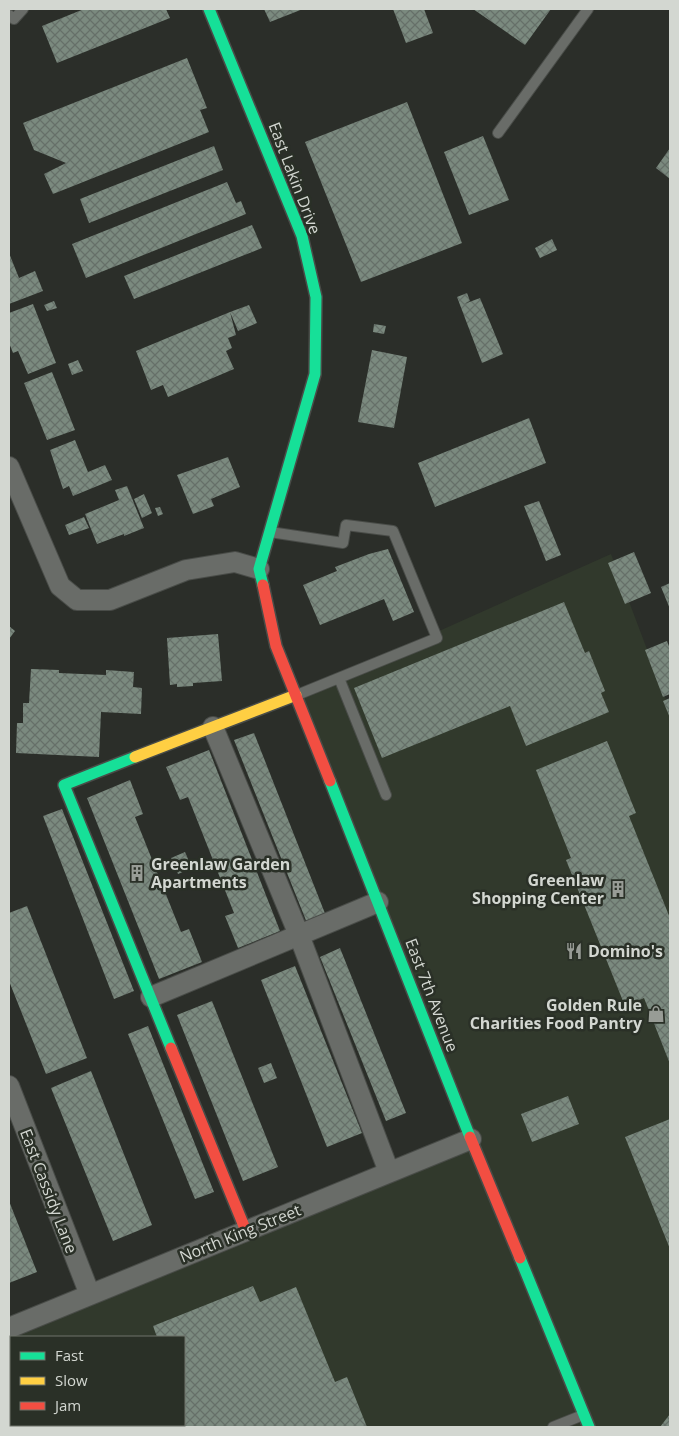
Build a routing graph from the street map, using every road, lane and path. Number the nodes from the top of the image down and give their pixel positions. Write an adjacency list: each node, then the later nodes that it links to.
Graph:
1 (23, 9): 4 (lane)
2 (209, 9): 7 (street, East Lakin Drive)
3 (588, 9): 5 (lane)
4 (9, 15)
5 (498, 133)
6 (9, 466): 8 (street)
7 (270, 532): 8 (street, East Lakin Drive); 9 (lane)
8 (259, 569): 10 (street, East 7th Avenue)
9 (339, 678): 10 (lane); 12 (lane)
10 (296, 695): 11 (street); 13 (street, East 7th Avenue)
11 (213, 727): 14 (street); 15 (street)
12 (386, 795)
13 (378, 902): 14 (street); 17 (street, East 7th Avenue)
14 (299, 935): 15 (street); 18 (street)
15 (151, 997): 19 (street)
16 (9, 1086): 20 (street, East Cassidy Lane)
17 (471, 1139): 18 (street, North King Street); 22 (street, East 7th Avenue)
18 (389, 1172): 19 (street, North King Street)
19 (246, 1231): 20 (street, North King Street)
20 (90, 1295): 21 (street, North King Street)
21 (9, 1328)
22 (584, 1415): 23 (lane); 24 (street, East 7th Avenue)
23 (554, 1427)
24 (589, 1427)

